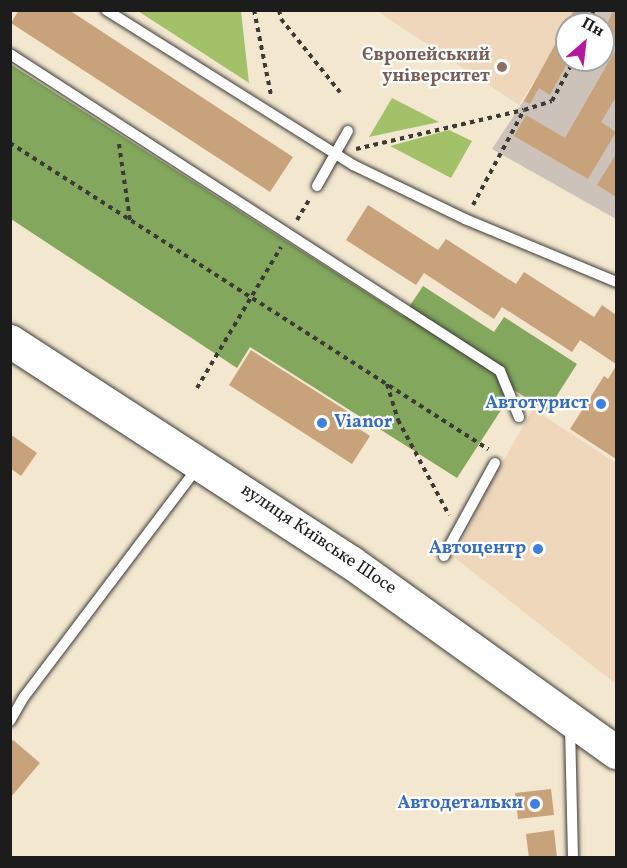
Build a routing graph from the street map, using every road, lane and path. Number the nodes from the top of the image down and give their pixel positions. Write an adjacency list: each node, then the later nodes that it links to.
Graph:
1 (106, 10): 8 (lane)
2 (254, 10): 8 (path)
3 (279, 10): 6 (path)
4 (10, 54): 9 (lane)
5 (568, 72): 7 (path)
6 (340, 92)
7 (524, 110): 12 (path); 15 (path)
8 (275, 118): 12 (lane)
9 (116, 122): 14 (path); 16 (lane)
10 (348, 132): 12 (lane)
11 (10, 143): 14 (path)
12 (337, 155): 13 (lane); 15 (lane)
13 (317, 186): 16 (path)
14 (130, 219): 18 (path)
15 (465, 219): 17 (lane)
16 (289, 234): 18 (path); 22 (lane)
17 (616, 282)
18 (251, 297): 20 (path); 21 (path)
19 (10, 341): 23 (highway, вулиця Київське Шосе)
20 (387, 383): 24 (path); 25 (path)
21 (197, 388)
22 (519, 417)
23 (202, 462): 27 (lane); 28 (highway, вулиця Київське Шосе)
24 (495, 463): 25 (lane)
25 (458, 531): 26 (lane)
26 (444, 556)
27 (12, 716)
28 (570, 716): 29 (highway, вулиця Київське Шосе); 30 (lane)
29 (616, 752)
30 (573, 858)

